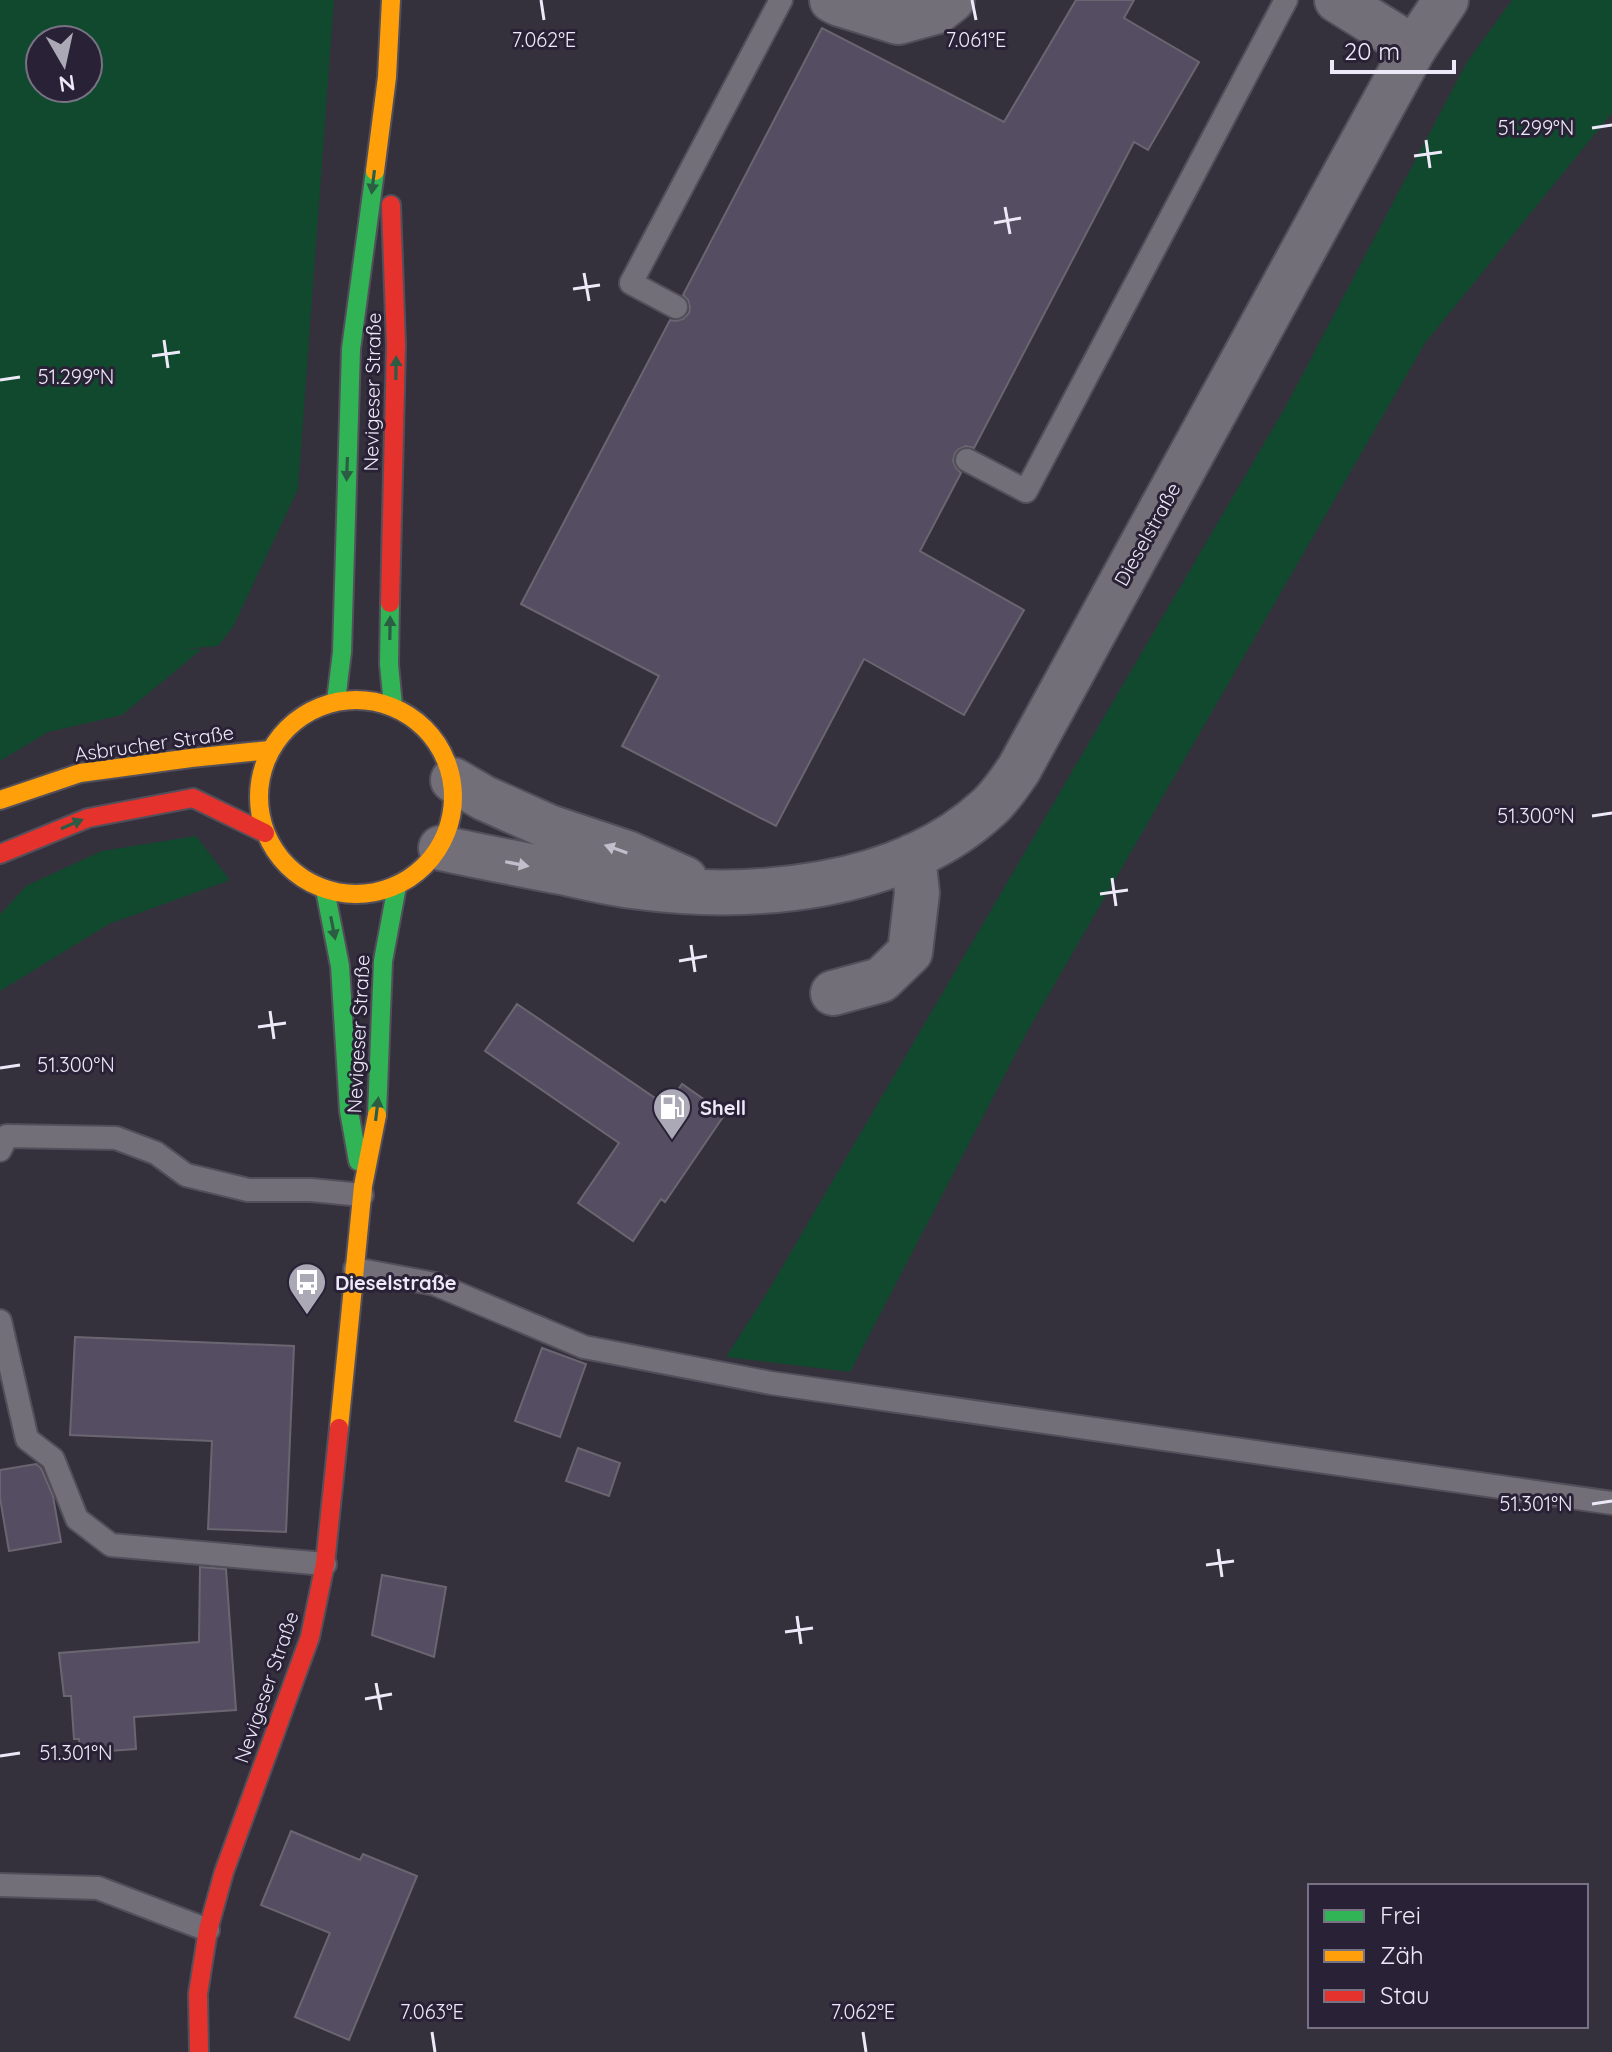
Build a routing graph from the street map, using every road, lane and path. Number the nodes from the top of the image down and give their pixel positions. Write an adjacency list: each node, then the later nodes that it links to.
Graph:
1 (391, 0): 9 (main road, Nevigeser Straße)
2 (781, 0): 10 (lane)
3 (832, 0): 4 (street)
4 (952, 0)
5 (1286, 0): 11 (lane)
6 (1337, 0): 8 (street)
7 (1446, 0): 8 (street, Dieselstraße)
8 (1414, 48): 20 (street, Dieselstraße)
9 (387, 77): 12 (main road, Nevigeser Straße, one-way to 12); 13 (main road, Nevigeser Straße, one-way to 9)
10 (676, 307)
11 (967, 460)
12 (336, 701): 13 (main road); 14 (main road)
13 (393, 706): 15 (main road)
14 (270, 750): 16 (main road, Asbrucher Straße); 17 (main road)
15 (453, 780): 18 (main road); 23 (street, Dieselstraße, one-way to 15)
16 (0, 800)
17 (265, 833): 19 (main road, one-way to 17); 22 (main road)
18 (441, 848): 21 (main road); 23 (street, Dieselstraße, one-way to 23)
19 (0, 854)
20 (913, 856): 23 (street, Dieselstraße); 24 (street)
21 (397, 886): 22 (main road); 26 (main road, Nevigeser Straße, one-way to 21)
22 (325, 890): 26 (main road, Nevigeser Straße, one-way to 26)
23 (713, 892)
24 (833, 993)
25 (0, 1150): 26 (lane)
26 (362, 1190): 27 (main road, Nevigeser Straße)
27 (355, 1269): 29 (lane); 30 (main road, Nevigeser Straße)
28 (0, 1321): 30 (lane)
29 (1612, 1503)
30 (325, 1564): 32 (main road, Nevigeser Straße)
31 (0, 1885): 32 (lane)
32 (208, 1930): 33 (main road, Nevigeser Straße)
33 (199, 2052)

